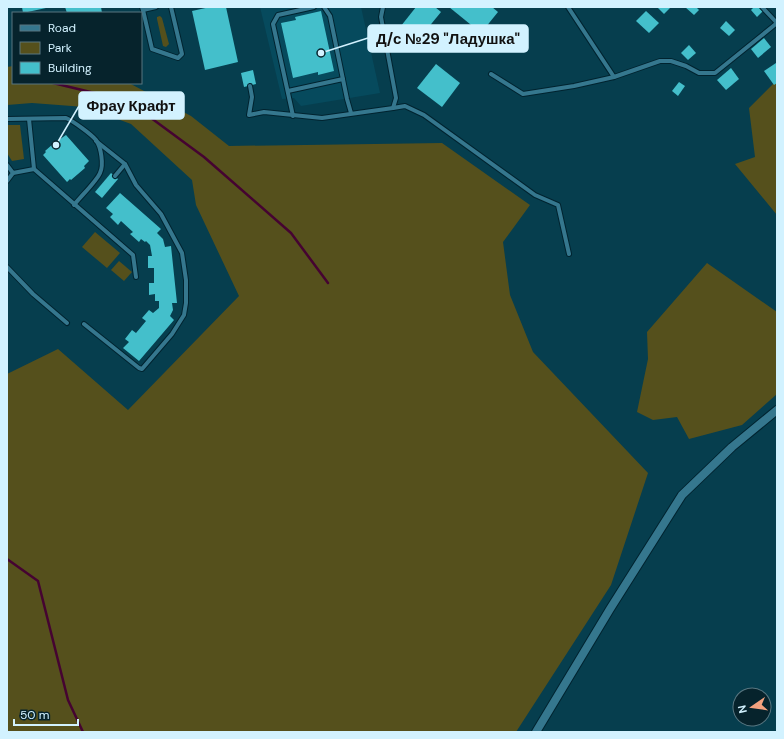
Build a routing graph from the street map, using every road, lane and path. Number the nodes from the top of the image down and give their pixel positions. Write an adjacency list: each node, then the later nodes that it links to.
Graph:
1 (156, 7): 8 (lane)
2 (171, 7): 8 (lane)
3 (314, 7): 14 (lane)
4 (324, 7): 12 (lane)
5 (383, 7): 15 (lane)
6 (568, 7): 11 (lane)
7 (762, 7): 9 (lane)
8 (142, 9)
9 (777, 23): 11 (lane)
10 (491, 74): 11 (lane)
11 (614, 77)
12 (343, 79): 14 (lane); 16 (lane)
13 (250, 86): 17 (lane)
14 (288, 91): 17 (lane)
15 (393, 108): 16 (lane); 28 (lane)
16 (351, 113): 17 (lane)
17 (293, 116)
18 (7, 119): 19 (lane)
19 (29, 119): 20 (lane); 23 (lane)
20 (96, 141): 21 (lane); 27 (lane)
21 (125, 164): 25 (lane); 32 (lane)
22 (7, 165): 24 (lane)
23 (34, 170): 24 (lane); 27 (lane)
24 (13, 174): 26 (lane)
25 (115, 176)
26 (7, 181)
27 (74, 205): 30 (lane)
28 (569, 254)
29 (7, 267): 31 (lane)
30 (136, 277)
31 (67, 323)
32 (84, 324)
33 (777, 410): 34 (street)
34 (536, 732)

